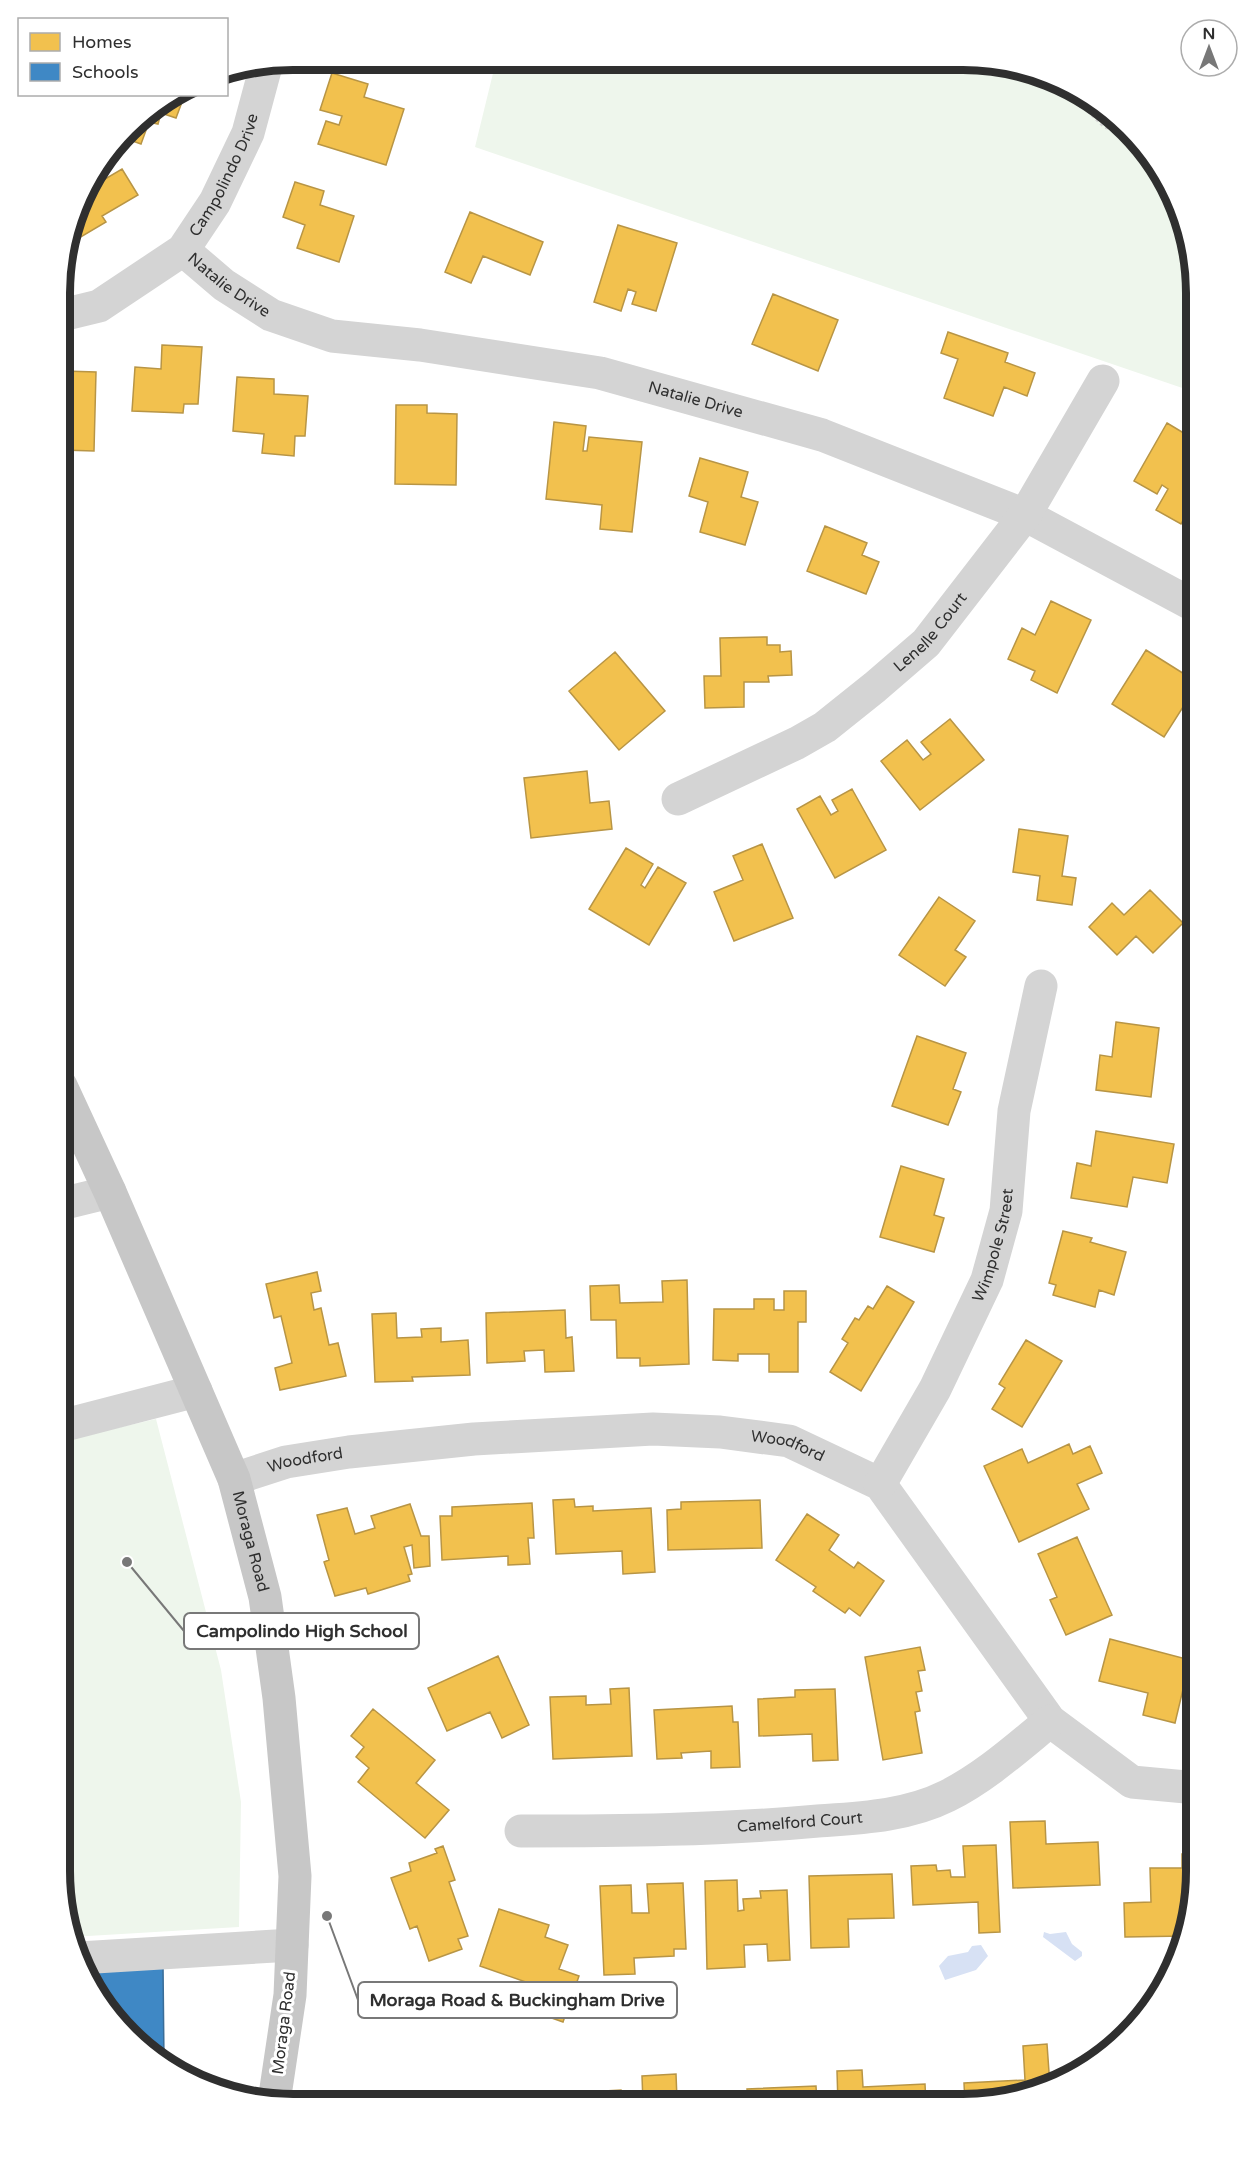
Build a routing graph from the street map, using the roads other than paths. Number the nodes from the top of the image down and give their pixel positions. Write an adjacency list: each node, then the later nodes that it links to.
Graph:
1 (264, 72): 2 (street, Campolindo Drive)
2 (183, 250): 3 (street, Campolindo Drive); 5 (street, Natalie Drive)
3 (70, 313)
4 (1103, 381): 5 (street, Lenelle Court)
5 (1024, 514): 6 (street, Natalie Drive); 7 (street, Lenelle Court)
6 (1186, 601)
7 (678, 800)
8 (1041, 986): 15 (street, Wimpole Street)
9 (70, 1105): 10 (main road, Moraga Road)
10 (110, 1192): 11 (street); 12 (main road, Moraga Road)
11 (70, 1202)
12 (196, 1391): 13 (street); 14 (main road, Moraga Road)
13 (70, 1424)
14 (234, 1479): 15 (street, Woodford); 19 (main road, Moraga Road)
15 (880, 1484): 16 (street, Woodford)
16 (1050, 1721): 17 (street, Woodford); 18 (street, Camelford Court)
17 (1186, 1787)
18 (521, 1831)
19 (292, 1946): 20 (street); 21 (main road, Moraga Road)
20 (88, 1958)
21 (275, 2093)

